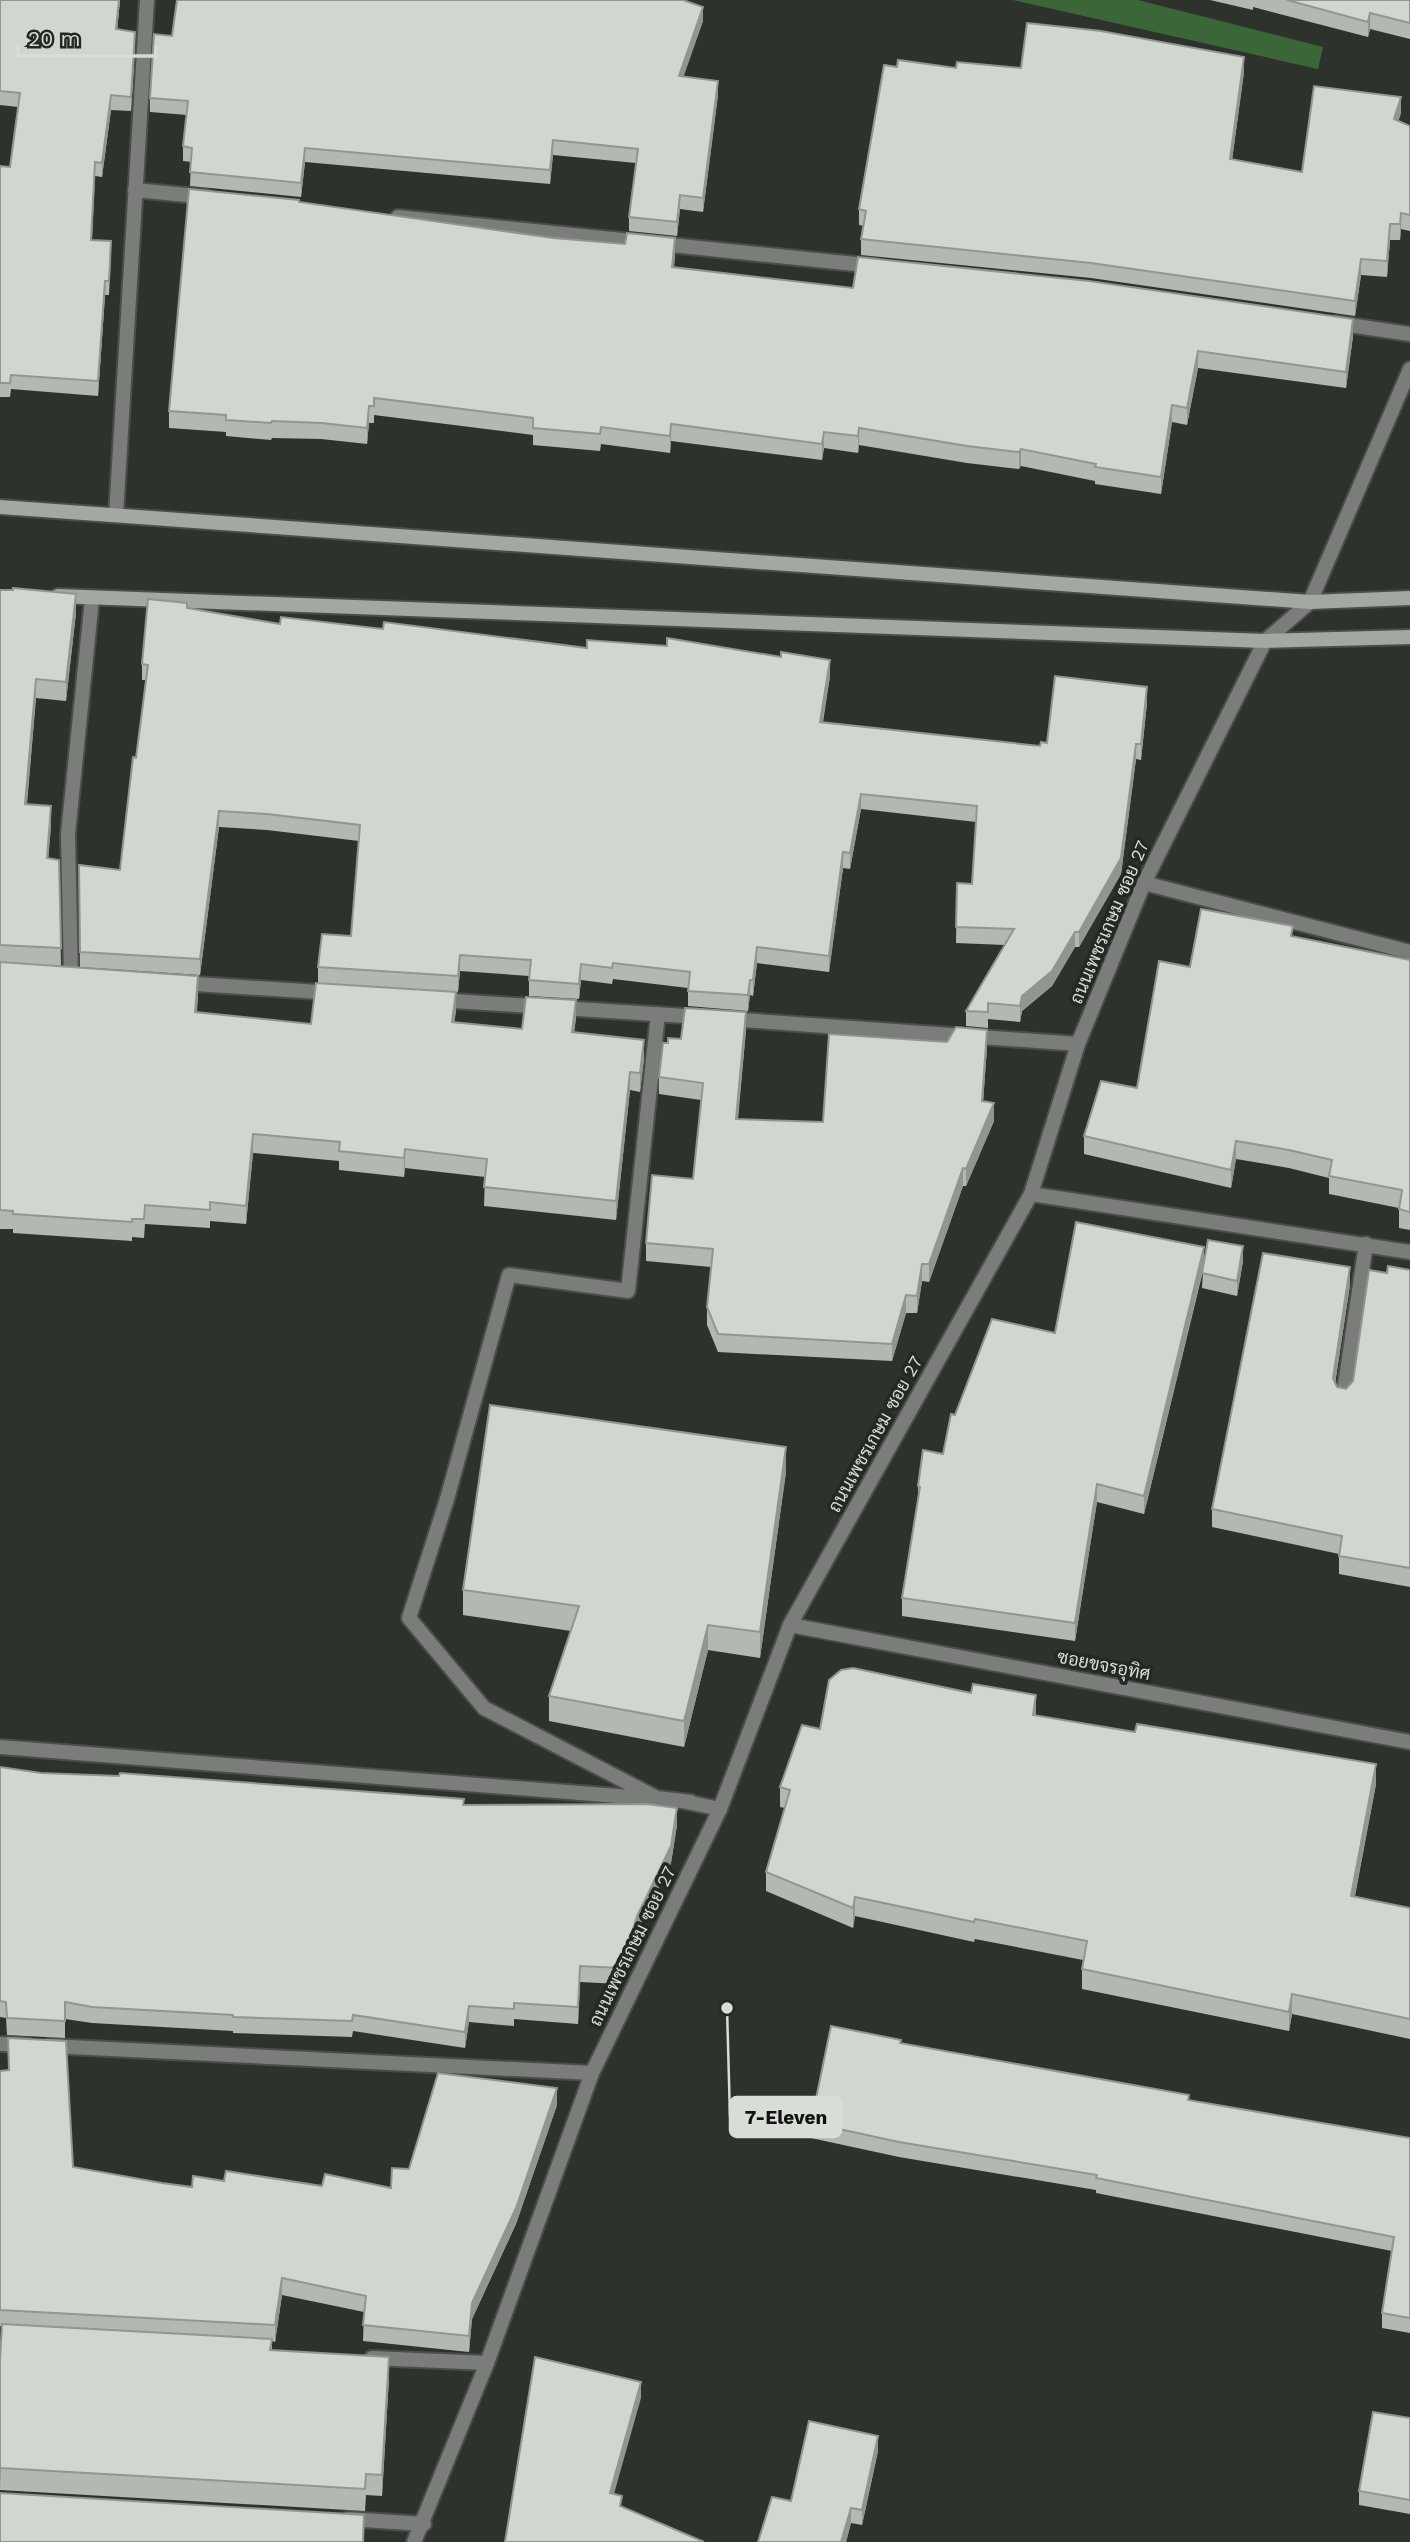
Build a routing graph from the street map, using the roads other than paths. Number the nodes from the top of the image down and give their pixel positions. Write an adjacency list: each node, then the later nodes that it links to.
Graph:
1 (147, 0): 2 (street)
2 (135, 190): 3 (street); 10 (street)
3 (218, 198)
4 (384, 215): 5 (street)
5 (896, 268)
6 (1317, 320): 7 (street)
7 (1410, 334)
8 (1410, 369): 14 (street, ถนนเพชรเกษม ซอย 27)
9 (0, 507): 10 (main road)
10 (116, 515): 14 (main road)
11 (39, 595): 13 (main road)
12 (1410, 598): 14 (main road)
13 (92, 599): 16 (main road); 19 (street)
14 (1310, 603): 16 (street, ถนนเพชรเกษม ซอย 27)
15 (1410, 637): 16 (main road)
16 (1265, 641): 17 (street, ถนนเพชรเกษม ซอย 27)
17 (1144, 883): 18 (street); 24 (street, ถนนเพชรเกษม ซอย 27)
18 (1410, 952)
19 (72, 976)
20 (167, 982): 21 (street)
21 (344, 994)
22 (426, 999): 23 (street)
23 (658, 1014): 24 (street); 32 (street)
24 (1078, 1044): 25 (street, ถนนเพชรเกษม ซอย 27)
25 (1031, 1194): 26 (street); 29 (street, ถนนเพชรเกษม ซอย 27)
26 (1366, 1244): 27 (street); 28 (street)
27 (1410, 1252)
28 (1343, 1398)
29 (790, 1625): 30 (street, ซอยขจรอุทิศ); 33 (street, ถนนเพชรเกษม ซอย 27)
30 (1410, 1742)
31 (0, 1747): 32 (street)
32 (691, 1802): 33 (street)
33 (720, 1809): 35 (street, ถนนเพชรเกษม ซอย 27)
34 (0, 2044): 35 (street)
35 (592, 2073): 37 (street, ถนนเพชรเกษม ซอย 27)
36 (361, 2357): 37 (street)
37 (487, 2362): 39 (street, ถนนเพชรเกษม ซอย 27)
38 (328, 2518): 39 (street)
39 (424, 2524): 40 (street, ถนนเพชรเกษม ซอย 27)
40 (414, 2542)

